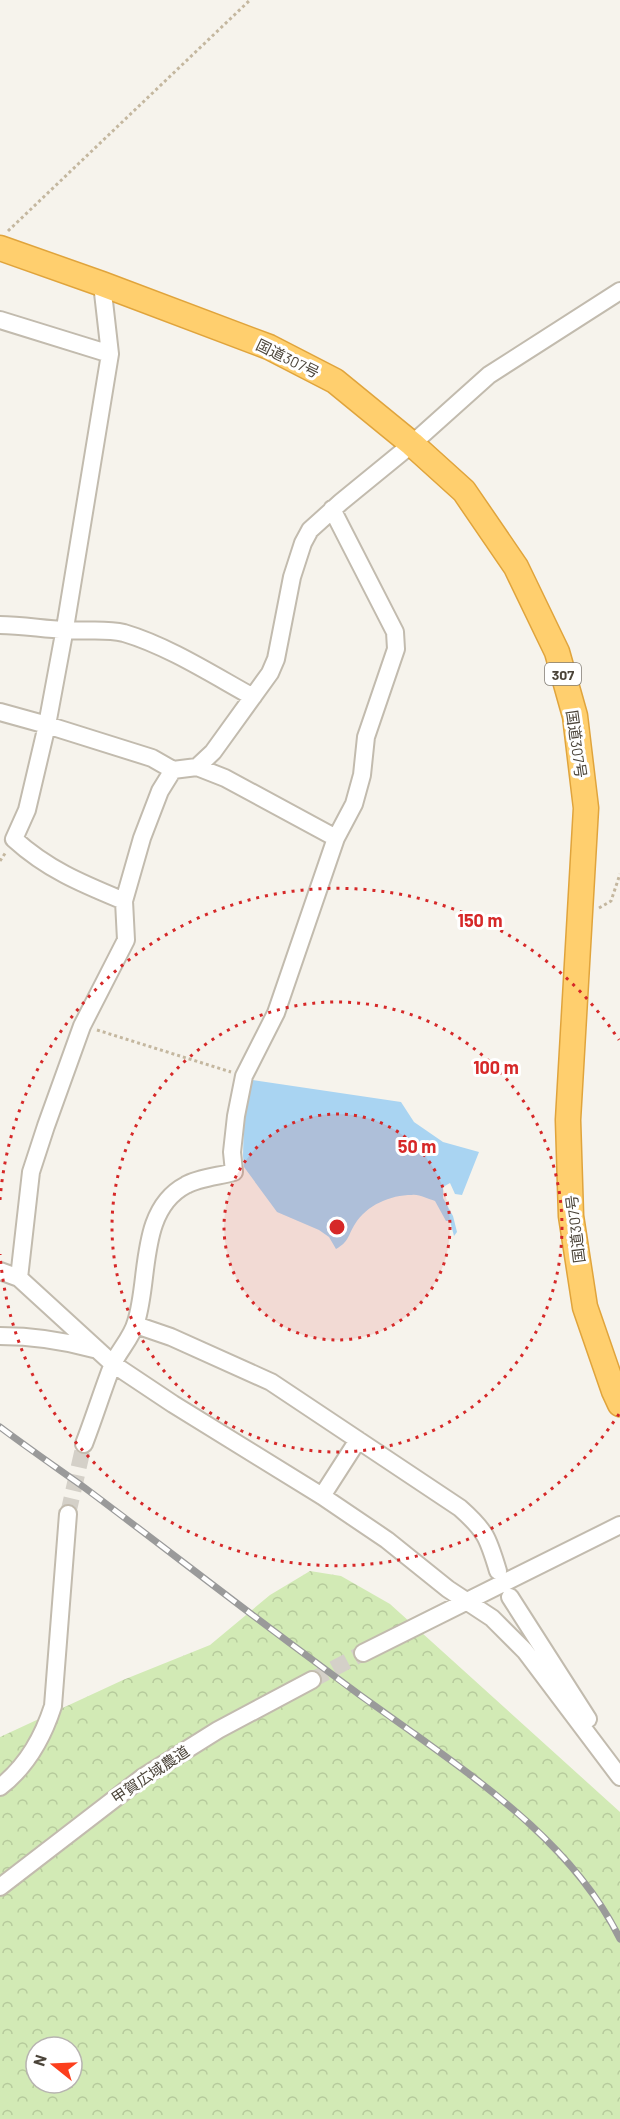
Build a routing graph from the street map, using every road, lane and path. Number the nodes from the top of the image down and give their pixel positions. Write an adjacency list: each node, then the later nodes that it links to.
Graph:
1 (250, 0): 2 (path)
2 (3, 241): 3 (highway, 国道307号 / 307)
3 (102, 284): 6 (street); 7 (highway, 国道307号 / 307)
4 (620, 291): 7 (street)
5 (0, 320): 6 (street)
6 (110, 354): 10 (street)
7 (412, 444): 8 (street); 19 (highway, 国道307号 / 307)
8 (332, 510): 11 (street); 16 (street)
9 (0, 625): 10 (street)
10 (64, 630): 11 (street); 13 (street)
11 (253, 697): 14 (street)
12 (0, 712): 13 (street)
13 (47, 724): 15 (street); 18 (street)
14 (197, 767): 15 (street); 16 (street)
15 (173, 770): 18 (street)
16 (336, 838): 21 (street)
17 (620, 874): 19 (path)
18 (124, 901): 20 (street)
19 (580, 920): 28 (highway, 国道307号 / 307)
20 (82, 1026): 21 (path); 23 (street)
21 (244, 1076): 24 (street)
22 (0, 1271): 23 (street)
23 (19, 1278): 26 (street)
24 (136, 1325): 27 (street); 29 (street)
25 (0, 1336): 26 (street)
26 (98, 1350): 27 (street)
27 (113, 1364): 30 (street); 31 (street)
28 (620, 1404)
29 (358, 1440): 31 (street); 34 (street)
30 (84, 1444)
31 (322, 1496): 36 (street)
32 (68, 1514): 41 (street)
33 (620, 1525): 36 (street)
34 (498, 1570)
35 (510, 1597): 39 (street)
36 (466, 1601): 37 (street); 39 (street)
37 (363, 1653)
38 (312, 1680): 42 (street, 甲賀広域農道)
39 (585, 1731): 40 (street)
40 (620, 1777)
41 (0, 1787)
42 (0, 1887)

